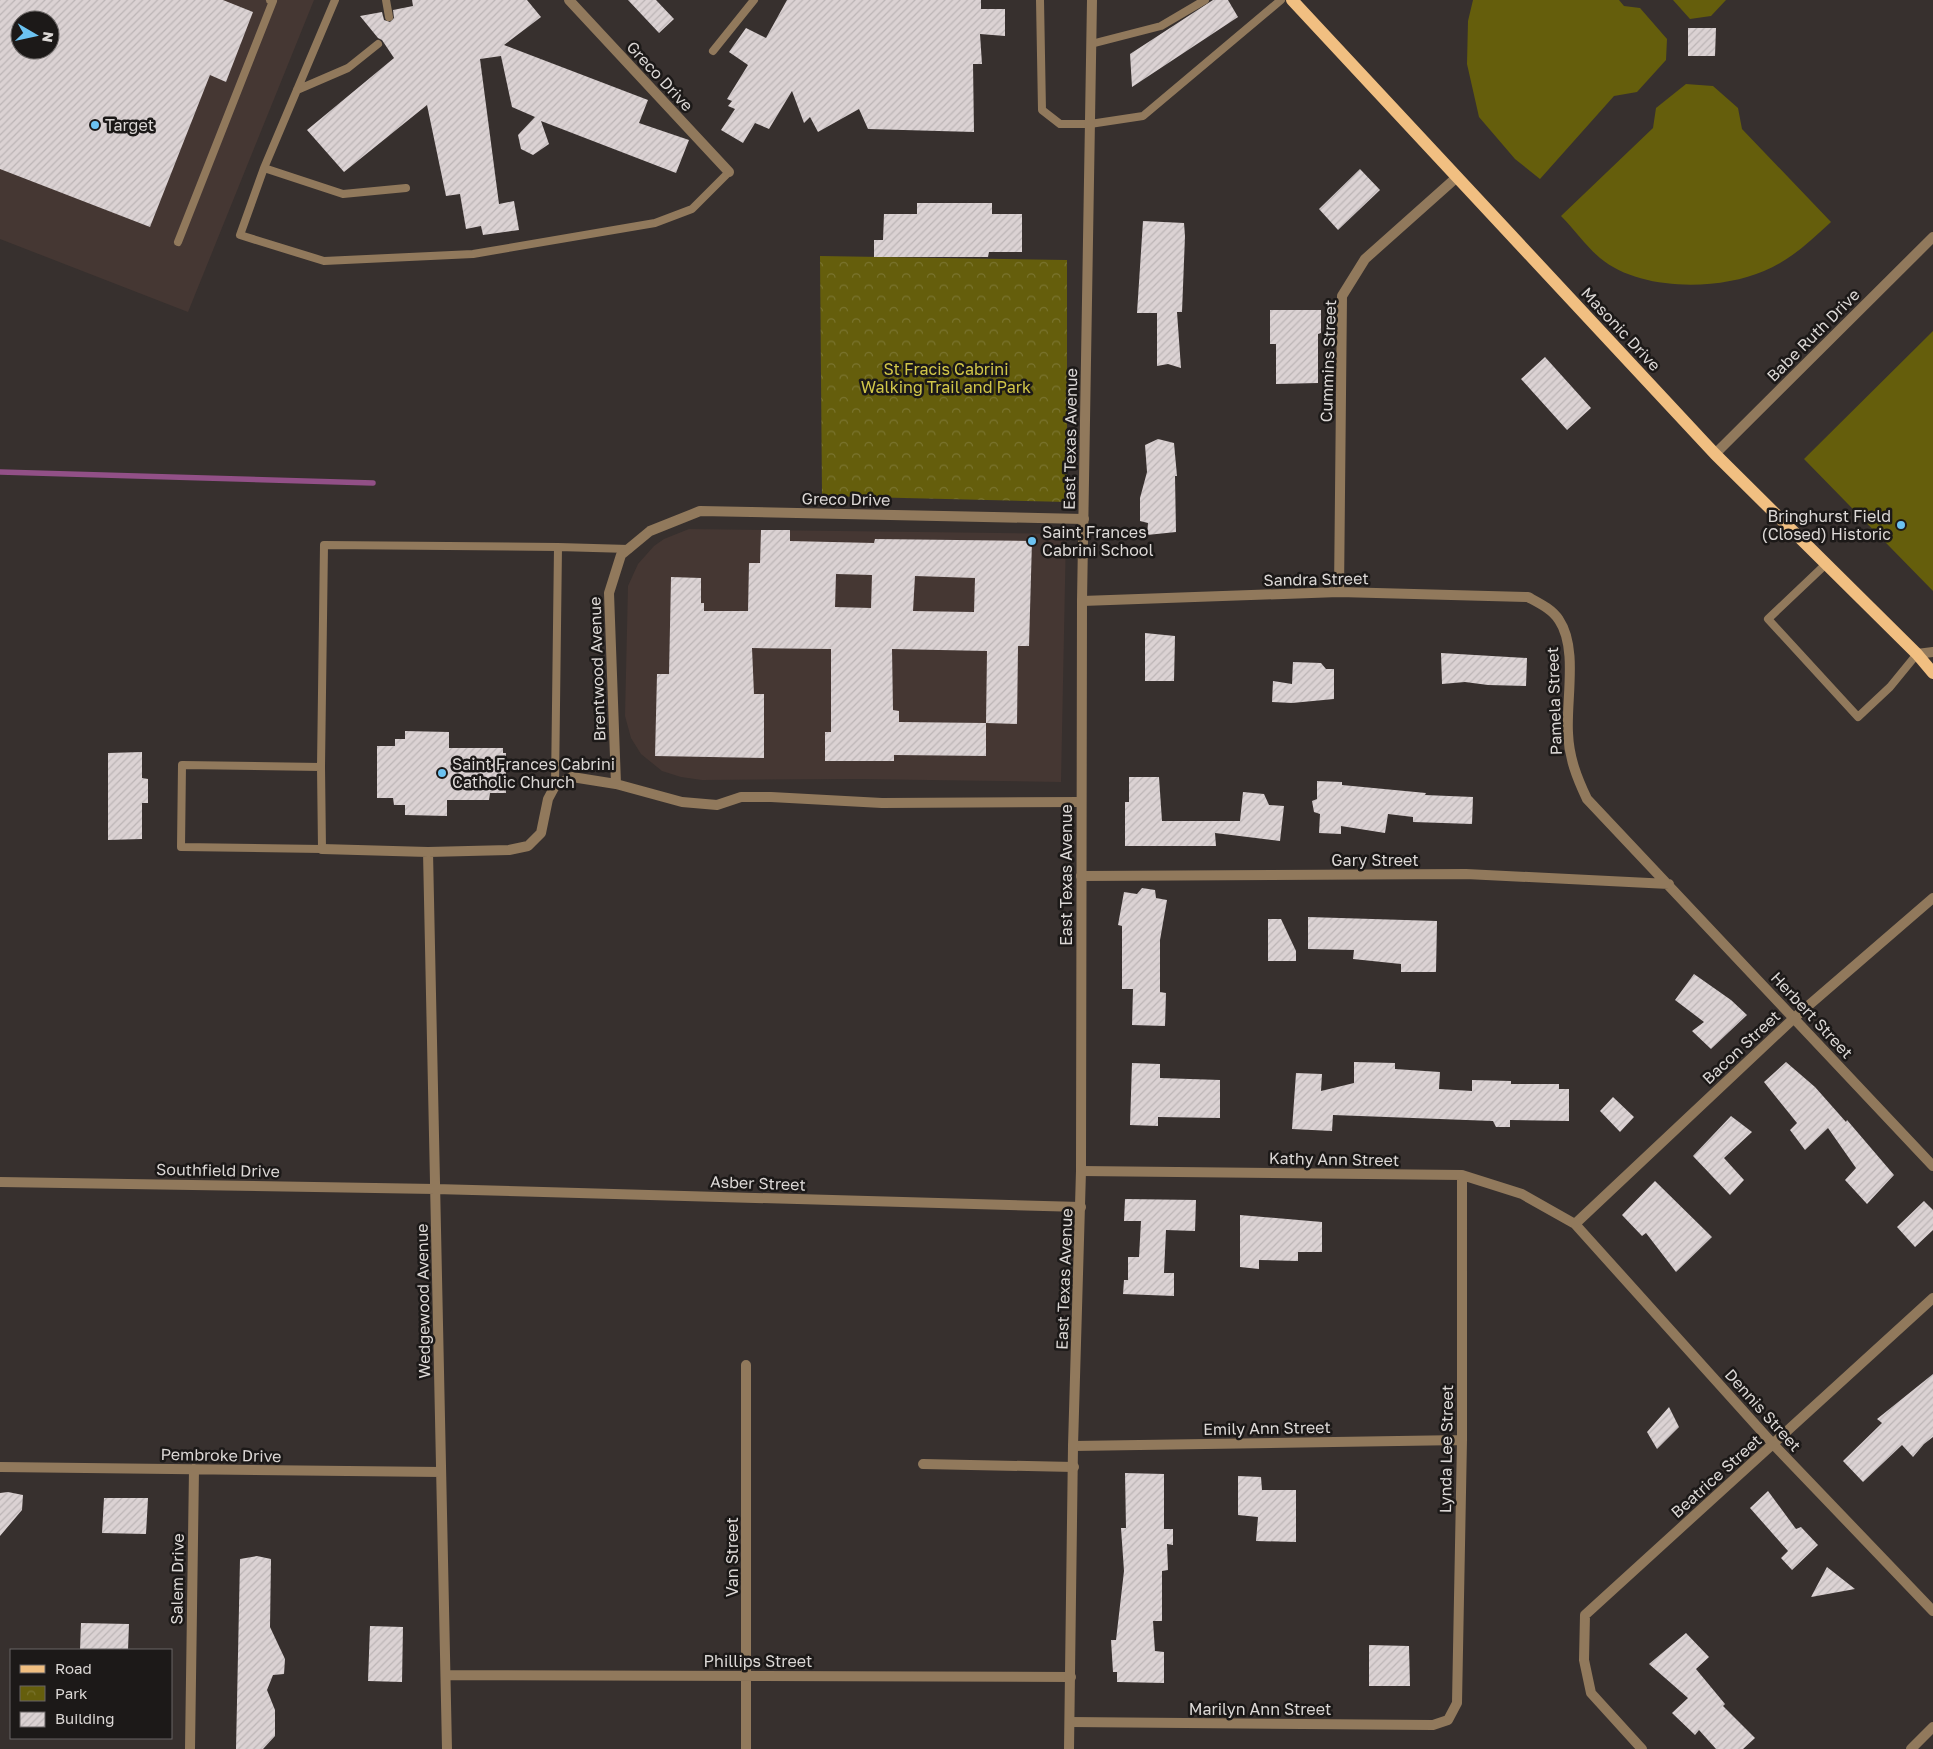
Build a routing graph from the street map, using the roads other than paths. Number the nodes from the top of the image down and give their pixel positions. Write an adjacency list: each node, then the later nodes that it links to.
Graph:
1 (270, 0): 22 (lane)
2 (335, 0): 15 (lane)
3 (386, 0): 11 (lane)
4 (569, 0): 18 (street, Greco Drive)
5 (754, 0): 14 (lane)
6 (1040, 0): 16 (lane)
7 (1092, 0): 13 (street, East Texas Avenue)
8 (1205, 0): 13 (lane)
9 (1281, 0): 16 (lane)
10 (1292, 0): 19 (main road, Masonic Drive)
11 (389, 17)
12 (378, 44): 15 (lane)
13 (1091, 44): 16 (street, East Texas Avenue)
14 (714, 51)
15 (297, 90): 17 (lane)
16 (1090, 124): 24 (street, East Texas Avenue)
17 (264, 168): 18 (lane); 20 (lane)
18 (729, 172)
19 (1457, 177): 23 (main road, Masonic Drive); 28 (street, Cummins Street)
20 (406, 188)
21 (1933, 237): 23 (street, Babe Ruth Drive)
22 (178, 242)
23 (1715, 454): 27 (main road, Masonic Drive)
24 (1084, 519): 26 (street, Greco Drive); 29 (street, East Texas Avenue)
25 (558, 548): 26 (lane); 34 (lane); 36 (lane)
26 (625, 552): 35 (street, Brentwood Avenue)
27 (1826, 564): 32 (main road, Masonic Drive); 32 (lane)
28 (1339, 592): 29 (street, Sandra Street); 30 (street, Sandra Street)
29 (1082, 601): 37 (street, East Texas Avenue)
30 (1547, 608): 41 (street, Pamela Street)
31 (1933, 652): 32 (street)
32 (1917, 654): 33 (main road, Masonic Drive)
33 (1933, 673)
34 (321, 767): 38 (lane); 38 (lane)
35 (616, 784): 36 (street); 37 (street)
36 (555, 786): 39 (street)
37 (1082, 802): 40 (street, East Texas Avenue)
38 (322, 849): 39 (street)
39 (428, 852): 48 (street, Wedgewood Avenue)
40 (1081, 876): 41 (street, Gary Street); 45 (street, East Texas Avenue)
41 (1669, 884): 43 (street, Herbert Street)
42 (1933, 898): 43 (street, Bacon Street)
43 (1794, 1018): 44 (street, Herbert Street); 50 (street, Bacon Street)
44 (1933, 1166)
45 (1082, 1171): 46 (street, Kathy Ann Street); 49 (street, East Texas Avenue)
46 (1462, 1175): 50 (street, Kathy Ann Street); 53 (street, Lynda Lee Street)
47 (0, 1182): 48 (street, Southfield Drive)
48 (435, 1189): 49 (street, Asber Street); 60 (street, Wedgewood Avenue)
49 (1081, 1207): 55 (street, East Texas Avenue)
50 (1575, 1224): 54 (street, Dennis Street)
51 (1933, 1298): 54 (street, Beatrice Street)
52 (746, 1365): 63 (street, Van Street)
53 (1462, 1440): 55 (street, Emily Ann Street); 65 (street, Lynda Lee Street)
54 (1773, 1444): 61 (street, Dennis Street); 72 (street, Beatrice Street)
55 (1073, 1446): 58 (street, East Texas Avenue)
56 (923, 1464): 58 (street)
57 (0, 1467): 59 (street, Pembroke Drive)
58 (1074, 1467): 64 (street, East Texas Avenue)
59 (194, 1470): 60 (street, Pembroke Drive); 68 (street, Salem Drive)
60 (441, 1472): 62 (street, Wedgewood Avenue)
61 (1933, 1611)
62 (446, 1675): 63 (street, Phillips Street); 69 (street, Wedgewood Avenue)
63 (747, 1676): 64 (street, Phillips Street); 70 (street, Van Street)
64 (1071, 1677): 66 (street, East Texas Avenue)
65 (1448, 1720): 66 (street, Marilyn Ann Street)
66 (1070, 1722): 71 (street, East Texas Avenue)
67 (1933, 1727): 73 (street)
68 (190, 1749)
69 (447, 1749)
70 (746, 1749)
71 (1070, 1749)
72 (1642, 1749)
73 (1911, 1749)

